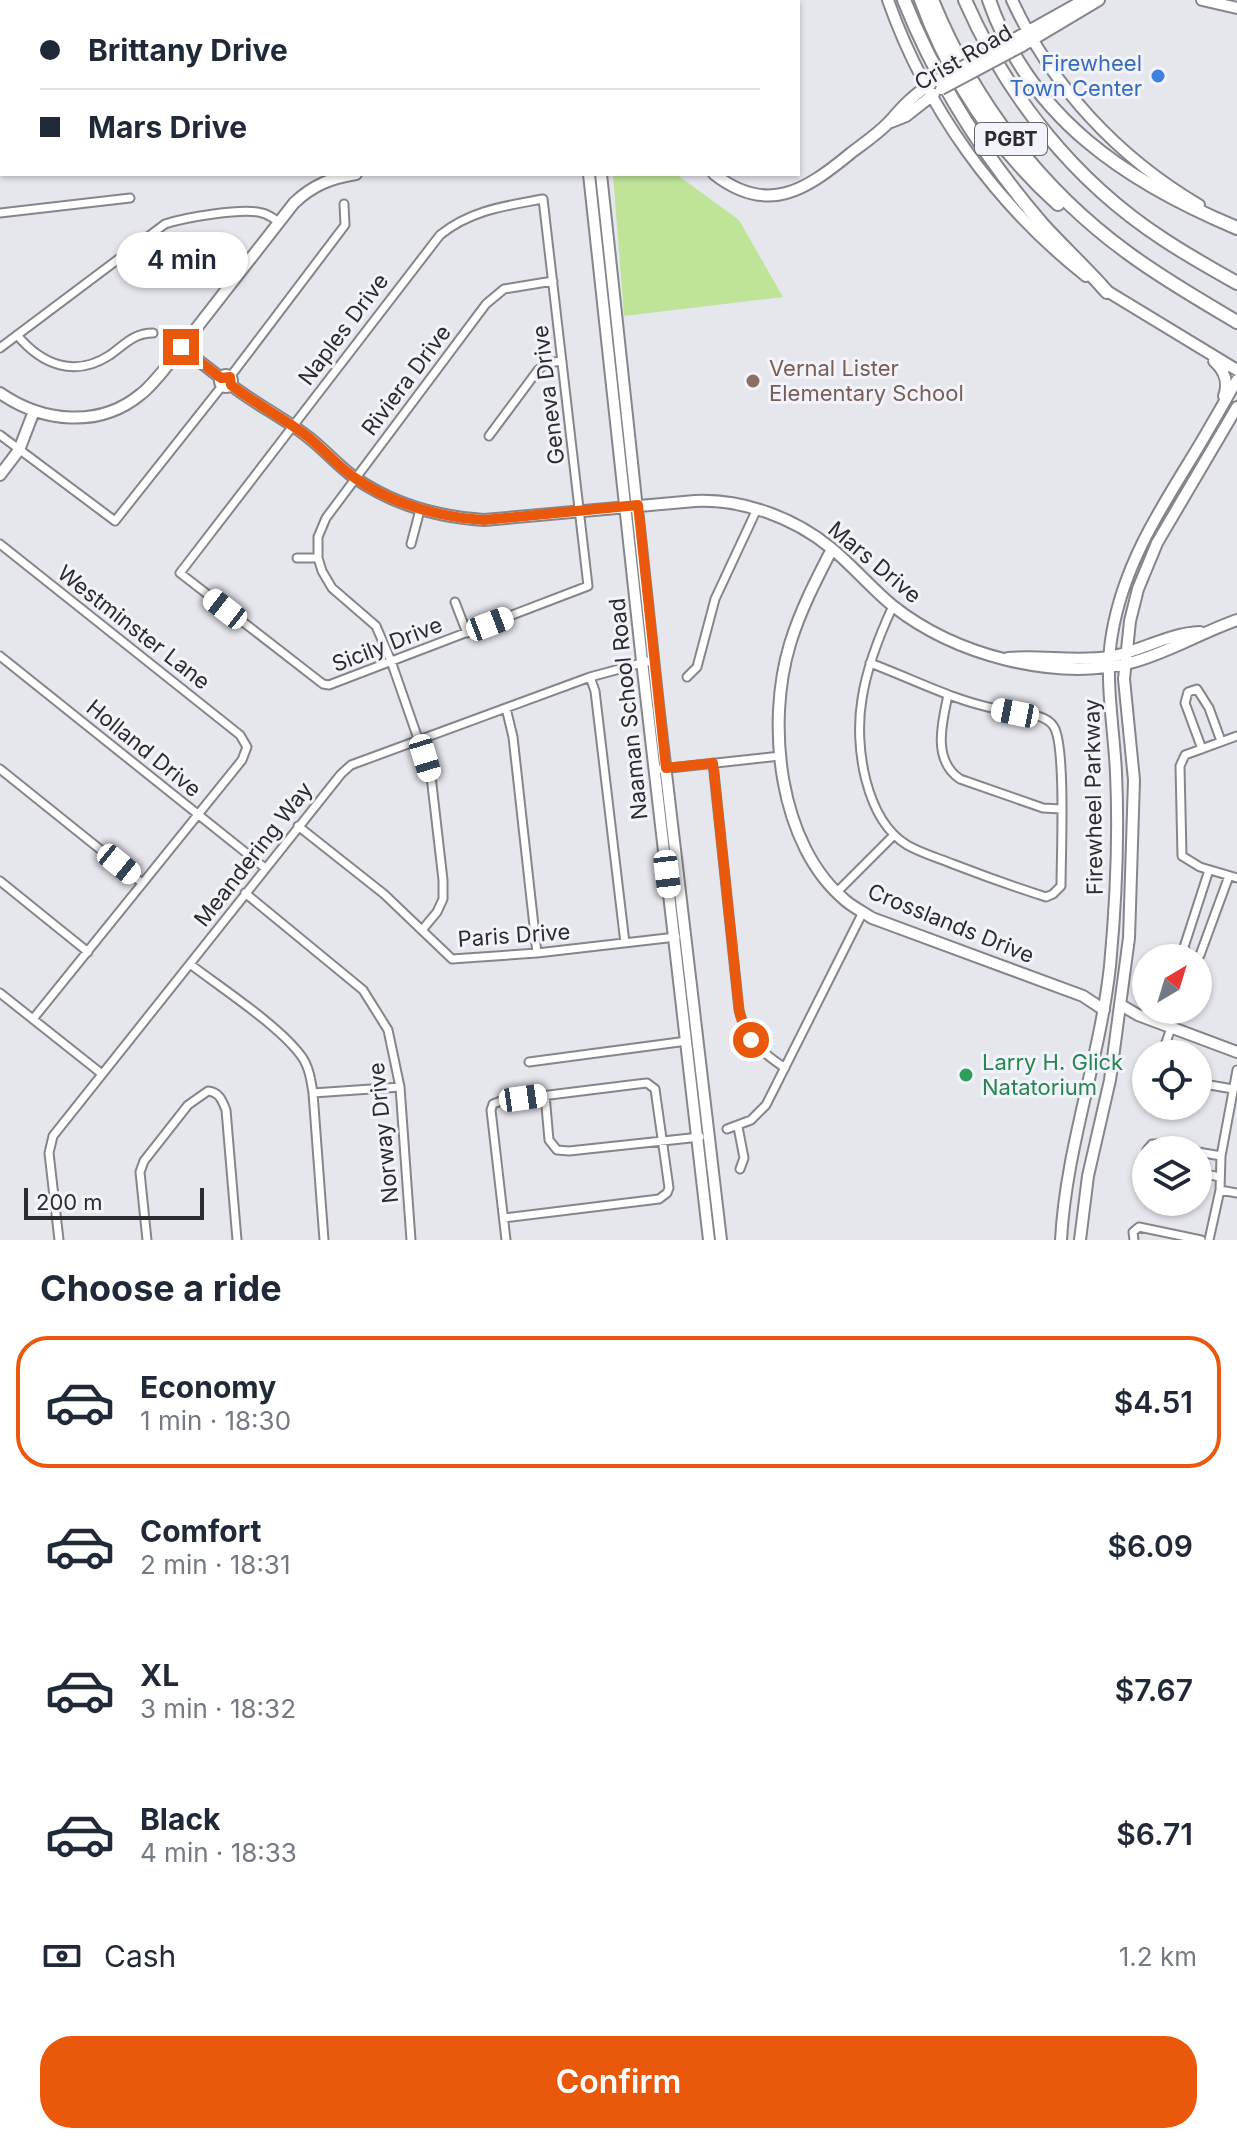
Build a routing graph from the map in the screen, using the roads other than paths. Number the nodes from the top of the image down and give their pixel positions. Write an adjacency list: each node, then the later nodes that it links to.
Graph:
1 (888, 0): 13 (main road)
2 (904, 0): 27 (highway)
3 (921, 0): 24 (highway)
4 (932, 0): 24 (highway, PGBT)
5 (965, 0): 26 (highway, PGBT)
6 (989, 0): 23 (highway)
7 (1012, 0): 12 (main road)
8 (1084, 0): 12 (main road, Crist Road)
9 (1099, 0): 12 (main road, Crist Road)
10 (1202, 0): 11 (main road)
11 (1237, 8)
12 (1030, 36): 13 (main road, Crist Road, bridge); 23 (main road)
13 (934, 88): 17 (main road, Crist Road); 27 (main road)
14 (344, 176): 22 (main road)
15 (589, 176): 49 (main road, Naaman School Road)
16 (601, 176): 48 (main road, Naaman School Road)
17 (717, 176)
18 (130, 198): 21 (street)
19 (543, 199): 25 (street, Geneva Drive); 42 (street, Naples Drive)
20 (344, 204): 37 (street)
21 (0, 213)
22 (279, 222): 31 (street); 32 (main road)
23 (1237, 228)
24 (1126, 252): 28 (highway, PGBT)
25 (553, 281): 34 (street, Geneva Drive); 47 (street, Riviera Drive)
26 (1237, 283)
27 (1107, 292): 30 (main road)
28 (1237, 322)
29 (153, 333): 31 (street)
30 (1177, 334): 35 (main road); 40 (main road)
31 (17, 335): 33 (street)
32 (181, 347): 37 (main road, Mars Drive); 41 (main road)
33 (0, 348)
34 (562, 361): 44 (street); 52 (street, Geneva Drive)
35 (1237, 370)
36 (1237, 380): 40 (main road, Firewheel Parkway)
37 (226, 382): 42 (main road, Mars Drive); 45 (street)
38 (0, 393): 41 (main road)
39 (1237, 407): 54 (main road, Firewheel Parkway)
40 (1220, 410): 53 (main road, Firewheel Parkway)
41 (34, 411): 45 (main road)
42 (293, 425): 47 (main road, Mars Drive); 60 (street, Naples Drive)
43 (0, 435): 45 (street)
44 (489, 436)
45 (19, 450): 46 (main road)
46 (0, 475)
47 (355, 478): 51 (main road, Mars Drive); 59 (street, Riviera Drive)
48 (638, 505): 49 (main road, Mars Drive); 50 (main road, Mars Drive); 69 (main road, Naaman School Road)
49 (625, 506): 52 (main road, Mars Drive); 69 (main road, Naaman School Road)
50 (757, 509): 57 (main road, Mars Drive); 75 (street)
51 (420, 510): 52 (main road, Mars Drive); 56 (street)
52 (580, 511): 61 (street, Geneva Drive)
53 (1146, 535): 54 (main road); 71 (main road, Firewheel Parkway)
54 (1157, 543): 68 (main road, Firewheel Parkway)
55 (0, 544): 88 (street, Westminster Lane)
56 (411, 544)
57 (832, 549): 63 (main road, Mars Drive); 83 (main road, Crosslands Drive)
58 (297, 558): 59 (street)
59 (318, 558): 70 (street)
60 (180, 573): 70 (street, Sicily Drive)
61 (588, 586): 65 (street, Sicily Drive)
62 (455, 602): 65 (street)
63 (893, 606): 67 (main road, Mars Drive); 72 (street)
64 (1237, 620): 68 (main road, Mars Drive)
65 (467, 633): 70 (street, Sicily Drive)
66 (0, 656): 88 (street, Holland Drive)
67 (1006, 658): 71 (main road, Mars Drive); 73 (main road, Mars Drive)
68 (1124, 658): 71 (main road, Mars Drive); 108 (main road, Firewheel Parkway)
69 (647, 660): 74 (street, Meandering Way); 86 (main road, Naaman School Road)
70 (391, 661): 80 (street)
71 (1109, 661): 73 (main road, Mars Drive); 76 (main road, Firewheel Parkway)
72 (870, 663): 77 (street); 90 (street)
73 (1078, 668): 76 (main road)
74 (590, 677): 78 (street, Meandering Way); 101 (street)
75 (687, 677)
76 (1111, 693): 106 (main road, Firewheel Parkway)
77 (948, 695): 87 (street); 87 (street)
78 (506, 708): 80 (street, Meandering Way); 103 (street)
79 (1237, 736): 81 (street)
80 (420, 740): 89 (street, Meandering Way); 99 (street)
81 (1221, 741): 82 (street); 82 (street)
82 (1202, 749): 92 (street)
83 (780, 756): 84 (street); 96 (main road, Crosslands Drive)
84 (713, 763): 86 (street); 120 (street)
85 (0, 769): 95 (street)
86 (661, 769): 100 (main road, Naaman School Road)
87 (1061, 809): 90 (street)
88 (197, 814): 91 (street, Holland Drive); 95 (street)
89 (298, 826): 91 (street, Meandering Way); 99 (street, Paris Drive)
90 (894, 835): 96 (street)
91 (265, 868): 97 (street, Meandering Way)
92 (1209, 870): 93 (street); 93 (street)
93 (1233, 877)
94 (0, 881): 102 (street)
95 (142, 883): 102 (street)
96 (837, 892): 98 (main road, Crosslands Drive)
97 (245, 893): 104 (street, Meandering Way); 126 (street, Norway Drive)
98 (863, 912): 107 (main road, Crosslands Drive); 120 (street)
99 (422, 930): 103 (street, Paris Drive)
100 (680, 937): 101 (street, Paris Drive); 116 (main road, Naaman School Road)
101 (625, 943): 103 (street, Paris Drive)
102 (88, 952): 112 (street)
103 (537, 953)
104 (190, 964): 122 (street, Meandering Way); 128 (street)
105 (0, 993): 112 (street)
106 (1107, 995): 107 (main road, Crosslands Drive); 109 (main road, Firewheel Parkway)
107 (1083, 996): 109 (main road, Crosslands Drive)
108 (1121, 1005): 110 (main road); 113 (main road, Firewheel Parkway)
109 (1104, 1010): 123 (main road, Firewheel Parkway)
110 (1132, 1011)
111 (1132, 1016): 113 (main road)
112 (33, 1019): 122 (street)
113 (1119, 1021): 124 (main road, Firewheel Parkway)
114 (1161, 1024): 115 (main road)
115 (1171, 1028): 117 (street); 118 (main road)
116 (692, 1040): 119 (street); 132 (main road, Naaman School Road)
117 (1167, 1040)
118 (1237, 1052)
119 (529, 1062)
120 (785, 1068): 130 (street)
121 (1237, 1070): 127 (street)
122 (102, 1074): 142 (street, Meandering Way)
123 (1090, 1078): 124 (main road); 150 (main road, Firewheel Parkway)
124 (1110, 1080): 151 (main road, Firewheel Parkway)
125 (1212, 1085): 127 (street)
126 (400, 1087): 128 (street); 146 (street, Norway Drive)
127 (1233, 1089): 135 (street)
128 (313, 1093): 145 (street)
129 (545, 1095): 133 (street); 133 (street); 141 (street)
130 (738, 1127): 131 (street); 136 (street)
131 (727, 1129)
132 (702, 1136): 133 (street); 148 (main road, Naaman School Road); 149 (main road, Naaman School Road)
133 (664, 1141): 141 (street)
134 (1212, 1154): 135 (street)
135 (1221, 1156): 138 (street)
136 (740, 1169)
137 (1212, 1175): 138 (street)
138 (1219, 1177): 139 (street)
139 (1220, 1190): 140 (street); 154 (street)
140 (1237, 1193)
141 (504, 1218): 147 (street)
142 (59, 1240)
143 (147, 1240): 144 (street)
144 (237, 1240)
145 (324, 1240)
146 (411, 1240)
147 (506, 1240)
148 (709, 1240)
149 (721, 1240)
150 (1061, 1240)
151 (1080, 1240)
152 (1134, 1240): 153 (street)
153 (1201, 1240)
154 (1209, 1240)

